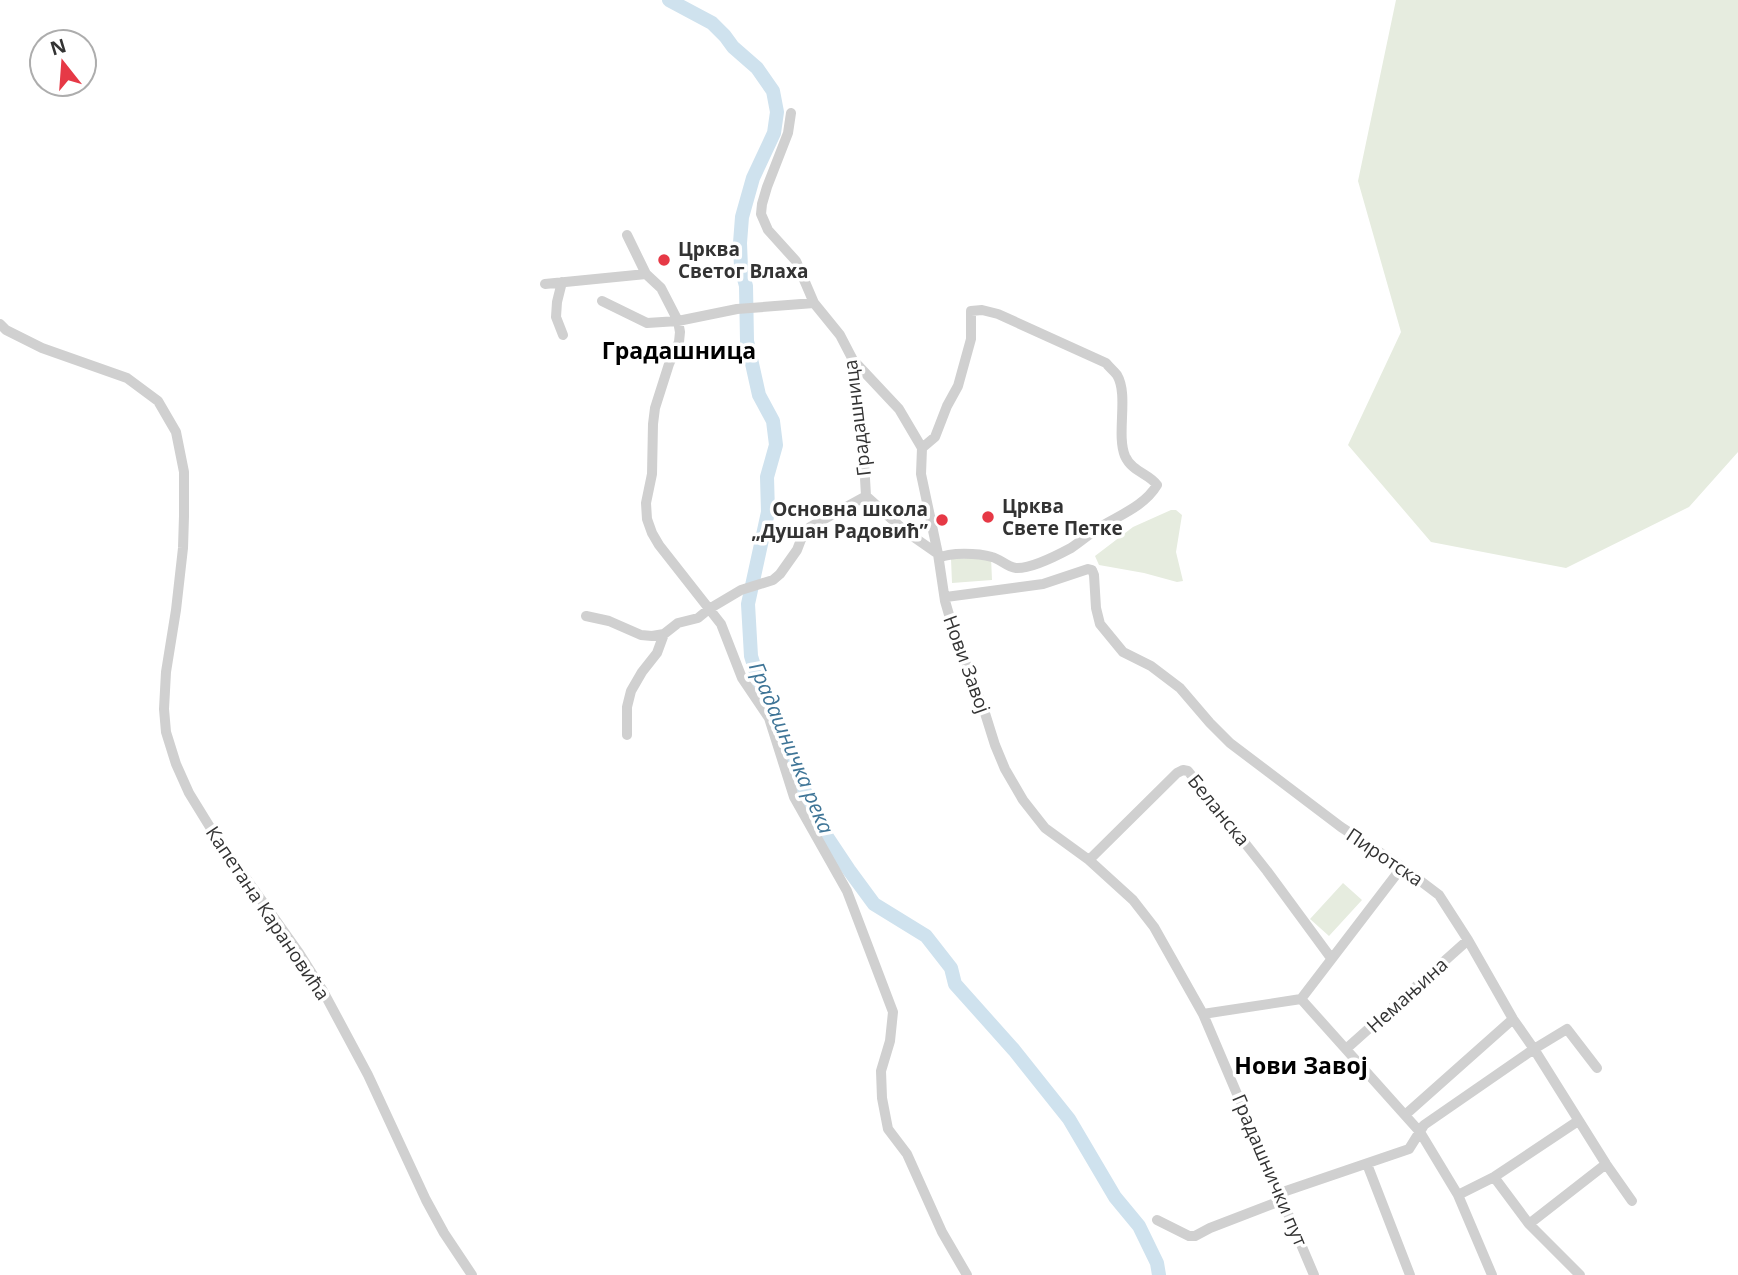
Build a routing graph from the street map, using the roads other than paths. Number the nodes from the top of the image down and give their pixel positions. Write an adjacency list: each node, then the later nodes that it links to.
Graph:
1 (791, 113): 7 (street, Градашница)
2 (627, 235): 3 (street)
3 (646, 274): 4 (street); 8 (street)
4 (562, 282): 5 (street); 10 (street)
5 (545, 284)
6 (602, 301): 8 (street)
7 (814, 303): 8 (street); 11 (street, Градашница)
8 (678, 321): 16 (street)
9 (0, 324): 42 (street, Капетана Карановића)
10 (563, 335)
11 (853, 360): 12 (street); 13 (street, Градашница)
12 (922, 448): 14 (street); 14 (street)
13 (866, 496): 14 (street, Градашница); 16 (street)
14 (939, 556): 15 (street, Нови Завој)
15 (946, 597): 19 (street, Нови Завој); 22 (street, Пиротска)
16 (709, 609): 18 (street); 43 (street)
17 (586, 616): 18 (street)
18 (664, 634): 20 (street)
19 (990, 728): 21 (street, Градашнички пут)
20 (627, 735)
21 (1089, 860): 24 (street, Беланска); 26 (street, Градашнички пут)
22 (1402, 867): 23 (street, Пиротска); 24 (street)
23 (1468, 940): 27 (street, Пиротска); 28 (street, Немањина)
24 (1331, 958): 25 (street)
25 (1301, 999): 26 (street); 28 (street)
26 (1203, 1014): 38 (street, Градашнички пут)
27 (1513, 1019): 29 (street, Пиротска); 31 (street)
28 (1346, 1049): 31 (street)
29 (1534, 1049): 30 (street); 32 (street, Пиротска); 33 (street)
30 (1597, 1068)
31 (1405, 1115): 33 (street)
32 (1578, 1121): 35 (street, Пиротска); 36 (street)
33 (1420, 1132): 34 (street); 37 (street)
34 (1367, 1164): 38 (street); 45 (street)
35 (1606, 1164): 39 (street, Пиротска); 41 (street)
36 (1494, 1177): 37 (street); 41 (street)
37 (1458, 1195): 46 (street)
38 (1282, 1197): 40 (street); 44 (street, Градашнички пут)
39 (1632, 1201)
40 (1157, 1220)
41 (1529, 1224): 47 (street)
42 (471, 1275)
43 (967, 1275)
44 (1314, 1275)
45 (1410, 1275)
46 (1492, 1275)
47 (1580, 1275)

